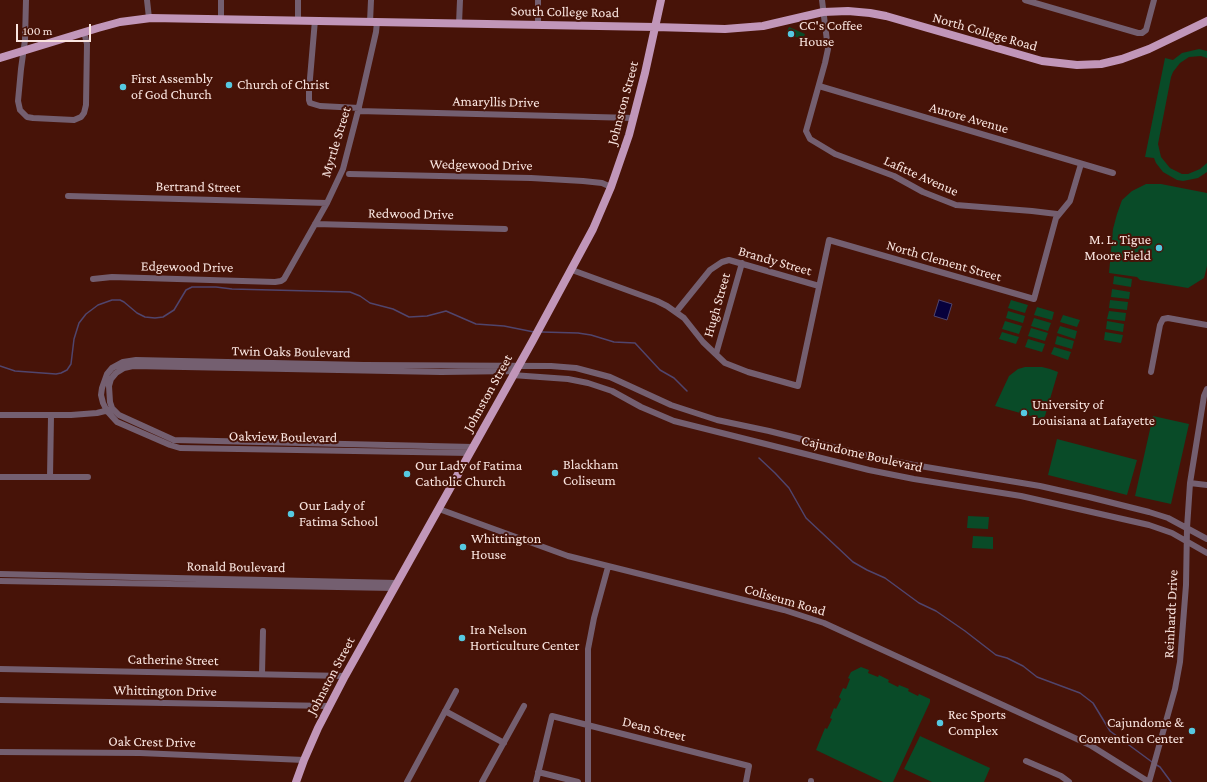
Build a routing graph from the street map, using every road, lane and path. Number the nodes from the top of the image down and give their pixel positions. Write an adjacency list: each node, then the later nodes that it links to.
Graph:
1 (26, 0): 24 (street)
2 (147, 0): 14 (street)
3 (221, 0): 15 (street)
4 (298, 0): 16 (street)
5 (371, 0): 18 (street, Myrtle Street)
6 (460, 0): 20 (street)
7 (538, 0): 21 (street)
8 (661, 0): 22 (main road, Johnston Street)
9 (822, 0): 12 (street)
10 (1025, 0): 11 (street)
11 (1154, 0)
12 (823, 12): 19 (main road, North College Road); 22 (main road, North College Road); 26 (street)
13 (1207, 13): 19 (main road)
14 (149, 18): 15 (main road, South College Road); 23 (main road, South College Road)
15 (221, 18): 16 (main road, South College Road)
16 (298, 20): 17 (main road, South College Road)
17 (315, 20): 18 (main road, South College Road); 27 (street, Amaryllis Drive)
18 (374, 22): 20 (main road, South College Road); 27 (street, Myrtle Street)
19 (1205, 22)
20 (459, 24): 21 (main road, South College Road)
21 (538, 25): 22 (main road, South College Road)
22 (655, 27): 28 (main road, Johnston Street)
23 (84, 32): 24 (main road, South College Road); 24 (street)
24 (23, 51): 25 (main road, South College Road)
25 (0, 58)
26 (818, 86): 29 (street, Aurore Avenue); 35 (street, Lafitte Avenue)
27 (358, 110): 28 (street, Amaryllis Drive); 34 (street, Myrtle Street)
28 (634, 118): 32 (main road, Johnston Street)
29 (1081, 164): 30 (street, Aurore Avenue); 35 (street)
30 (1112, 173)
31 (348, 174): 32 (street, Wedgewood Drive)
32 (611, 187): 39 (main road, Johnston Street)
33 (68, 196): 34 (street, Bertrand Street)
34 (327, 203): 36 (street, Myrtle Street)
35 (1057, 214): 42 (street, North Clement Street)
36 (315, 224): 37 (street, Redwood Drive); 41 (street, Myrtle Street)
37 (505, 228)
38 (742, 264): 42 (street, Brandy Street); 43 (street, Brandy Street); 45 (street, Hugh Street)
39 (572, 270): 43 (street); 46 (main road, Johnston Street)
40 (93, 279): 41 (street, Edgewood Drive)
41 (281, 281)
42 (819, 286): 45 (street)
43 (676, 312): 45 (street)
44 (1207, 325): 47 (street)
45 (716, 354)
46 (515, 371): 49 (street, Twin Oaks Boulevard); 51 (street, Cajundome Boulevard); 53 (street, Cajundome Boulevard); 54 (main road, Johnston Street)
47 (1152, 372)
48 (1207, 389): 60 (street, Reinhardt Drive)
49 (110, 409): 52 (street); 54 (street, Oakview Boulevard)
50 (0, 415): 52 (street)
51 (702, 415): 53 (street); 55 (street, Cajundome Boulevard)
52 (51, 416): 58 (street)
53 (699, 427): 56 (street, Cajundome Boulevard)
54 (471, 450): 62 (main road, Johnston Street)
55 (848, 450): 56 (street); 63 (street, Cajundome Boulevard)
56 (845, 464): 65 (street, Cajundome Boulevard)
57 (0, 477): 58 (street)
58 (50, 477): 59 (street)
59 (88, 477)
60 (1190, 483): 61 (street); 63 (street, Reinhardt Drive)
61 (1207, 485)
62 (438, 509): 67 (street, Coliseum Road); 73 (main road, Johnston Street)
63 (1186, 528): 64 (street, Cajundome Boulevard); 65 (street, Reinhardt Drive)
64 (1207, 539)
65 (1186, 541): 66 (street, Cajundome Boulevard); 98 (street, Reinhardt Drive)
66 (1207, 553)
67 (608, 567): 83 (street); 98 (street, Coliseum Road)
68 (0, 574): 69 (street, Ronald Boulevard)
69 (75, 576): 71 (street, Ronald Boulevard); 72 (street)
70 (0, 581): 72 (street, Ronald Boulevard)
71 (157, 581): 72 (street, Ronald Boulevard); 73 (street, Ronald Boulevard)
72 (75, 583)
73 (396, 585): 77 (main road, Johnston Street)
74 (263, 631): 76 (street)
75 (0, 669): 76 (street, Catherine Street)
76 (262, 674): 77 (street, Catherine Street)
77 (345, 676): 80 (main road, Johnston Street)
78 (456, 691): 82 (street)
79 (0, 700): 80 (street, Whittington Drive)
80 (329, 706): 86 (main road, Johnston Street)
81 (524, 706): 84 (street)
82 (445, 711): 84 (street); 91 (street)
83 (588, 726): 88 (street, Dean Street); 95 (street); 96 (street, Dean Street)
84 (504, 743): 92 (street)
85 (0, 752): 86 (street, Oak Crest Drive)
86 (304, 760): 90 (main road, Johnston Street)
87 (1026, 761): 89 (street)
88 (538, 772): 93 (street); 94 (street)
89 (1060, 779): 97 (street)
90 (296, 782)
91 (407, 782)
92 (482, 782)
93 (536, 782)
94 (578, 782)
95 (588, 782)
96 (746, 782)
97 (1070, 782)
98 (1149, 782)

